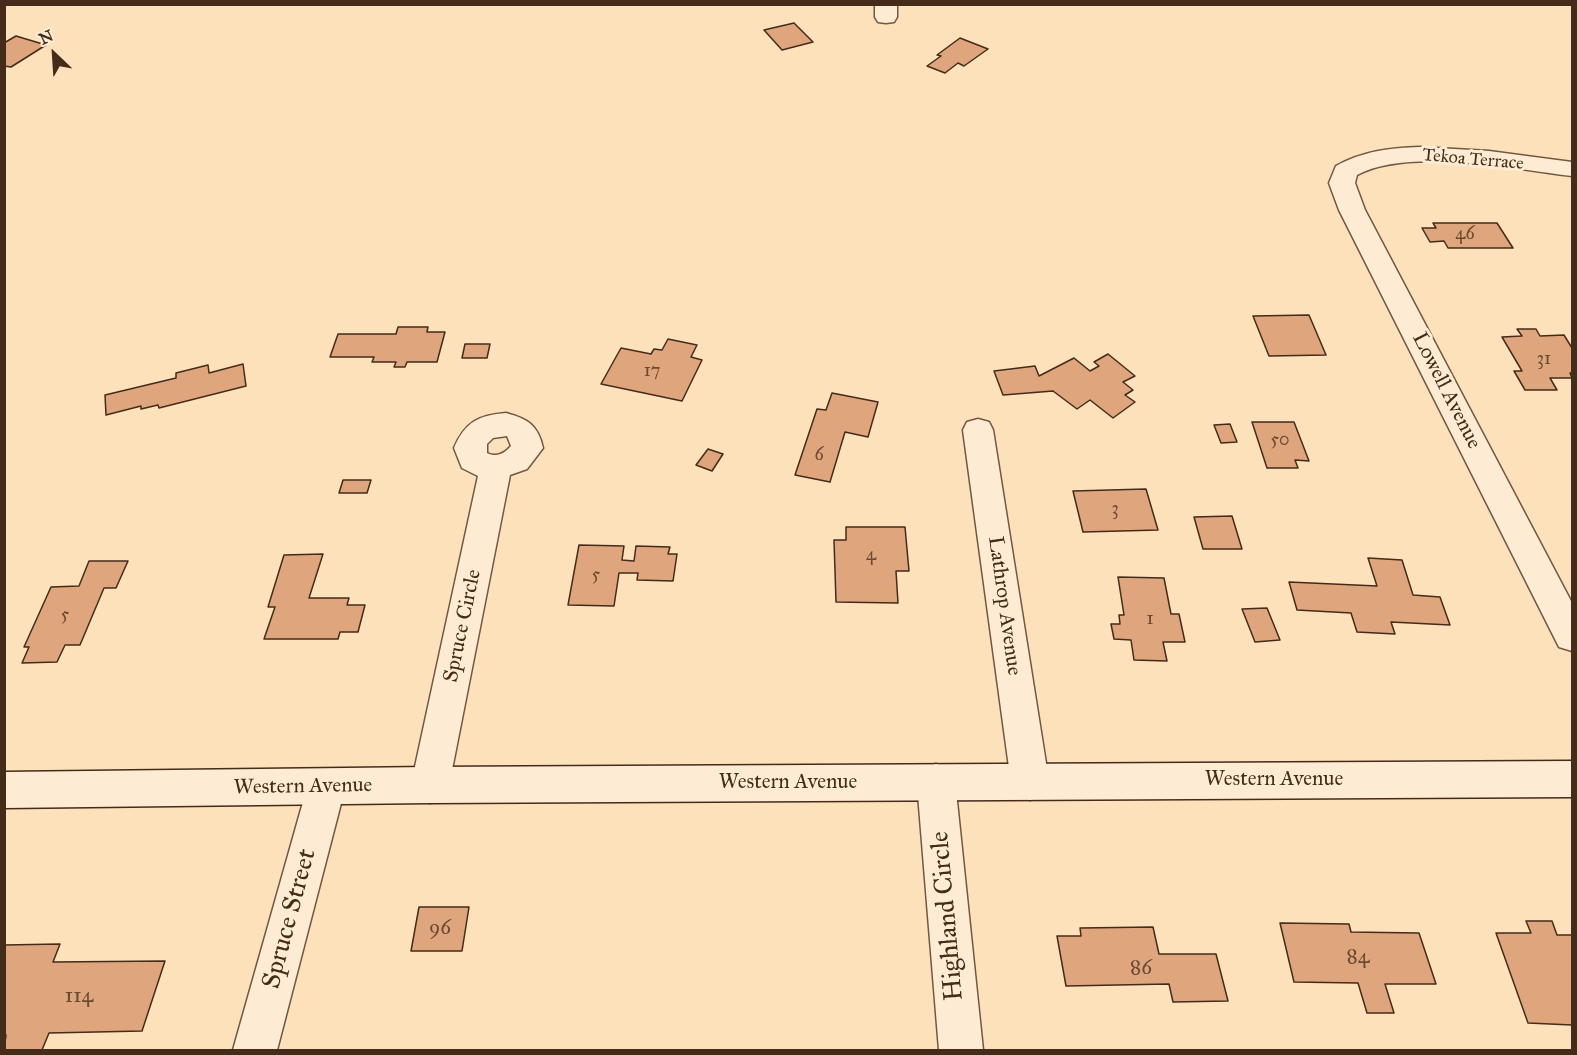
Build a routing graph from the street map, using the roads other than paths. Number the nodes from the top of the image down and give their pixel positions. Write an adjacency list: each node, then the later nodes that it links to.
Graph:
1 (1374, 159): 2 (street, Tekoa Terrace); 5 (street, Lowell Avenue)
2 (1572, 170)
3 (978, 430): 8 (street, Lathrop Avenue)
4 (496, 467): 9 (street, Spruce Circle)
5 (1572, 636)
6 (1572, 779): 8 (street, Western Avenue)
7 (936, 782): 8 (street, Western Avenue); 9 (street, Western Avenue); 13 (street, Highland Circle)
8 (1030, 782)
9 (430, 785): 10 (street, Western Avenue)
10 (326, 788): 11 (street, Western Avenue); 12 (street, Spruce Street)
11 (4, 790)
12 (255, 1050)
13 (961, 1050)

